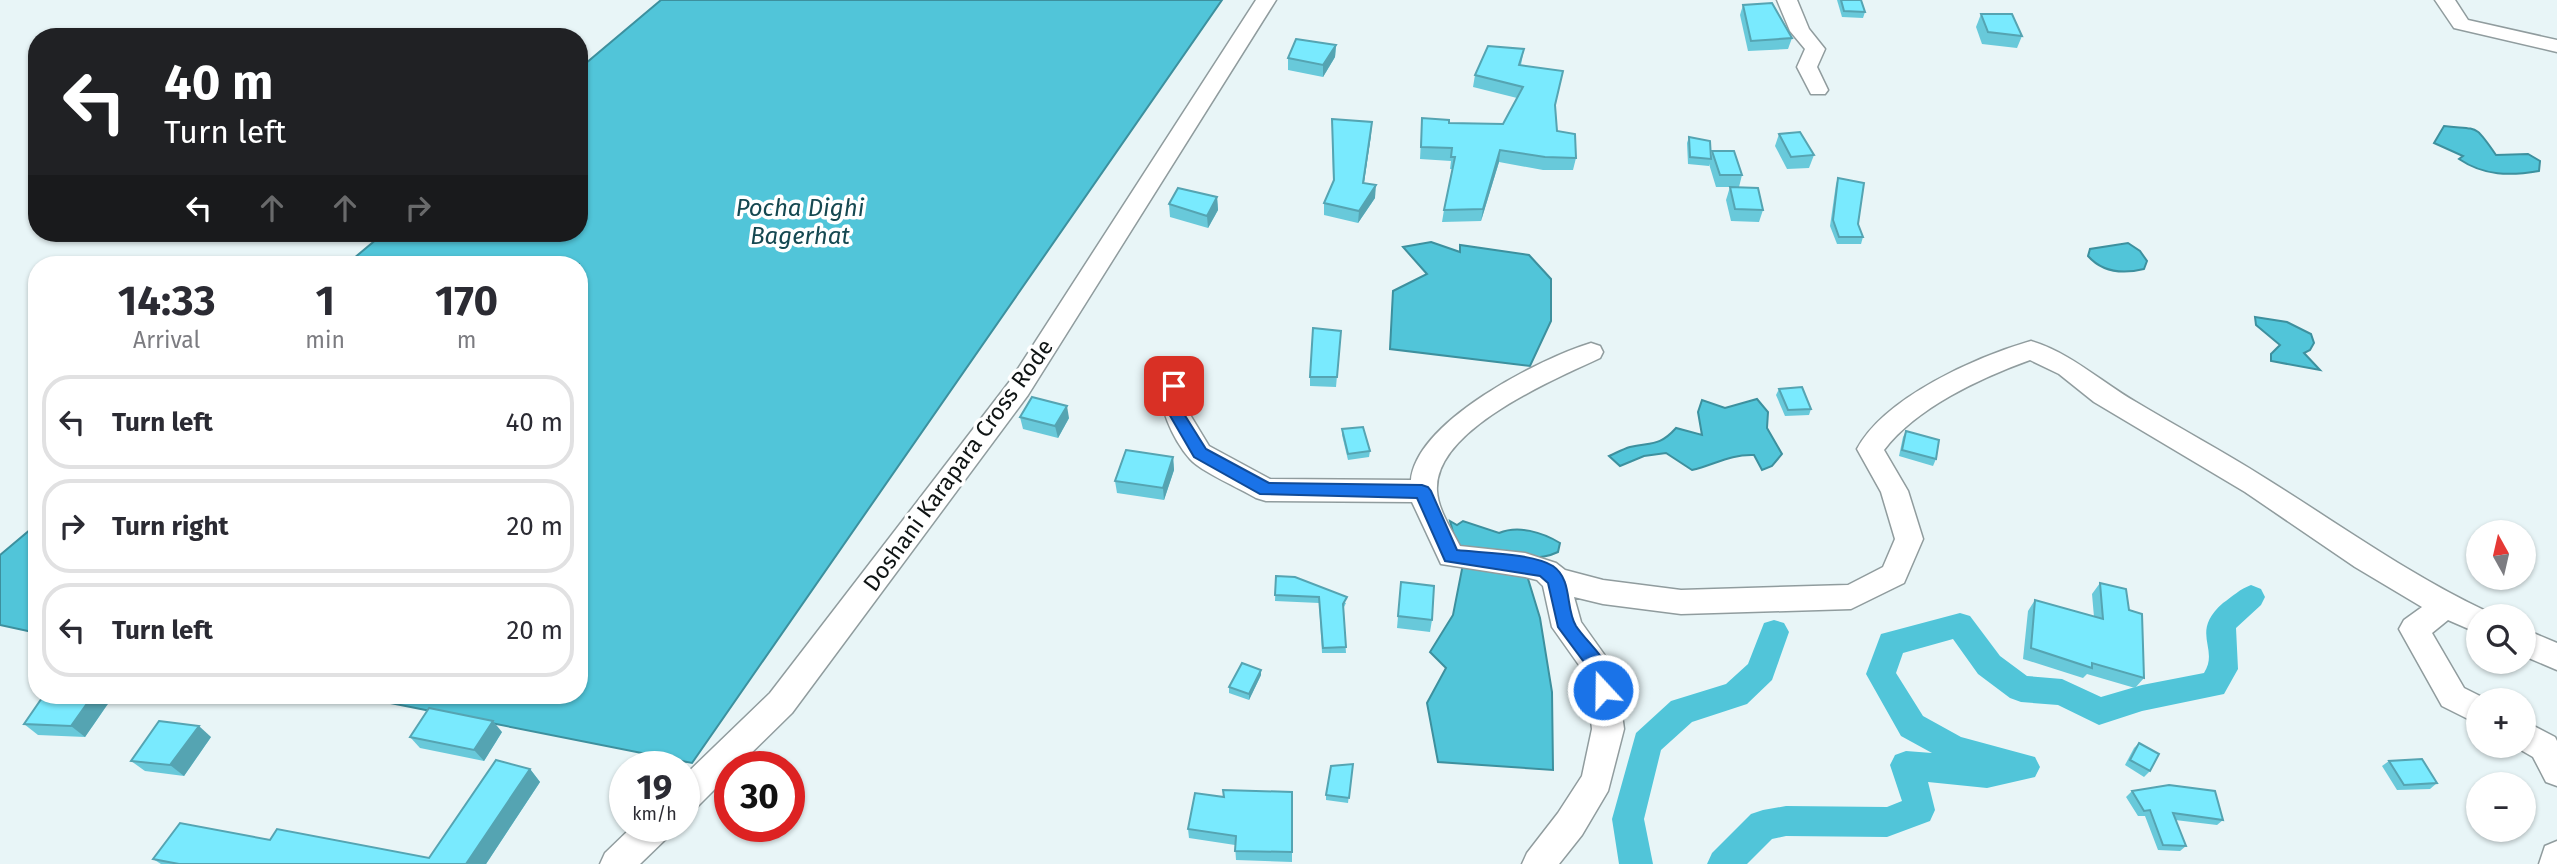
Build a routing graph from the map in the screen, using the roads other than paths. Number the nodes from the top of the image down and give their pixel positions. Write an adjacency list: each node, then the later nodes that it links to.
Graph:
1 (1266, 0): 17 (street, Doshani Karapara Cross Rode)
2 (1787, 0): 5 (street)
3 (2445, 0): 4 (street)
4 (2557, 46)
5 (1818, 90)
6 (1591, 352): 8 (street)
7 (1174, 386): 8 (street)
8 (1422, 491): 9 (street)
9 (1556, 580): 10 (street); 21 (street)
10 (2446, 606): 11 (street); 14 (street)
11 (2466, 615)
12 (2536, 647): 13 (street)
13 (2557, 657)
14 (2466, 703)
15 (2536, 742): 16 (street)
16 (2557, 772)
17 (700, 782)
18 (640, 842): 20 (street)
19 (2557, 857): 22 (street)
20 (617, 864)
21 (1539, 864)
22 (2556, 864)

